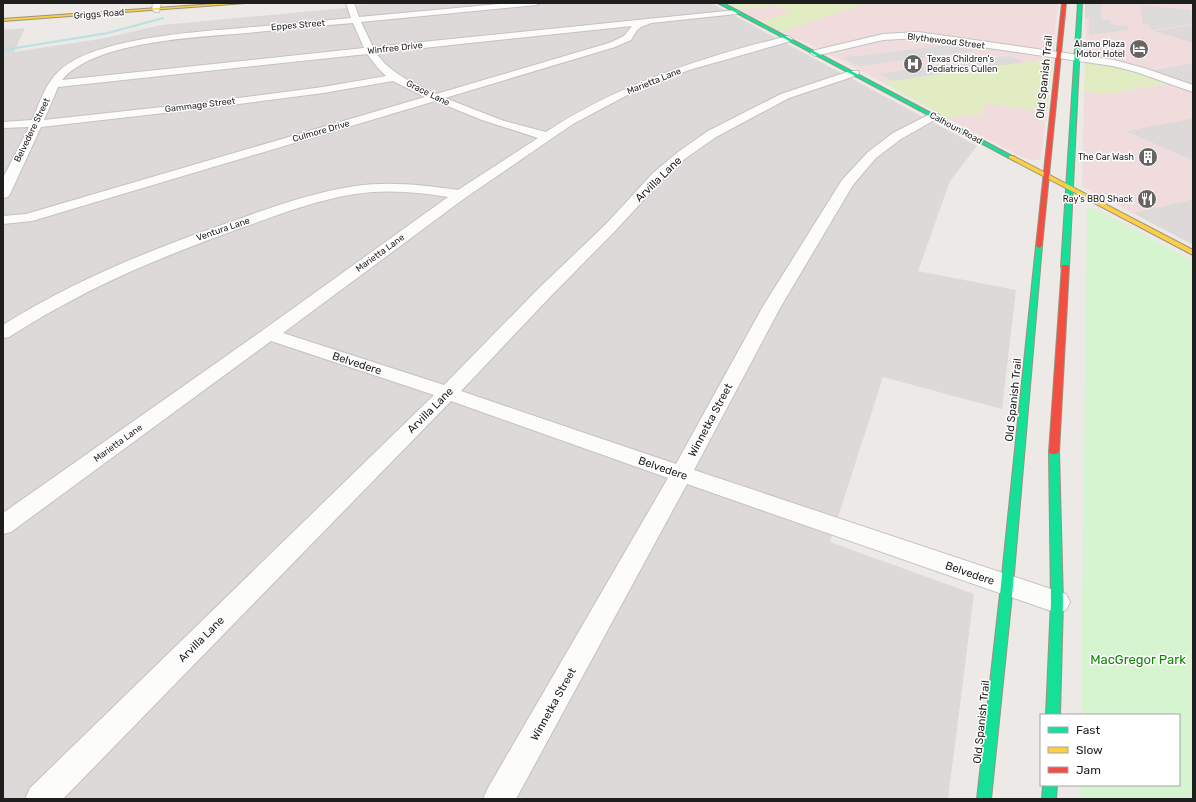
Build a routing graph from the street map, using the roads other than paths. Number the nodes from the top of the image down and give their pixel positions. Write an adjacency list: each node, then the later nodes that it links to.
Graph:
1 (200, 3): 8 (main road, Griggs Road)
2 (243, 3): 8 (main road, Griggs Road)
3 (350, 3): 12 (street, Grace Lane)
4 (536, 3): 12 (street, Eppes Street)
5 (720, 3): 9 (main road, Calhoun Road)
6 (1064, 3): 7 (main road); 15 (main road, Old Spanish Trail)
7 (1080, 4): 16 (main road, Old Spanish Trail)
8 (157, 7): 10 (main road, Griggs Road); 11 (main road, Griggs Road)
9 (736, 12): 13 (street, Winfree Drive); 18 (main road, Calhoun Road)
10 (3, 16)
11 (3, 20)
12 (356, 20): 19 (street, Grace Lane); 23 (street, Eppes Street)
13 (650, 21): 14 (street, Winfree Drive); 17 (street, Culmore Drive)
14 (610, 25): 17 (street); 19 (street, Winfree Drive)
15 (1061, 26): 16 (main road); 21 (main road, Old Spanish Trail)
16 (1079, 28): 22 (main road, Old Spanish Trail)
17 (630, 30): 29 (street, Culmore Drive)
18 (788, 39): 20 (main road, Calhoun Road); 34 (street, Marietta Lane)
19 (370, 50): 25 (street, Grace Lane); 26 (street, Winfree Drive)
20 (815, 53): 21 (street, Blythewood Street); 24 (main road, Calhoun Road)
21 (1059, 56): 22 (street, Blythewood Street); 28 (main road, Old Spanish Trail)
22 (1077, 58): 27 (street, Blythewood Street); 28 (main road, Old Spanish Trail)
23 (66, 70): 26 (street, Belvedere Street)
24 (854, 73): 30 (main road, Calhoun Road); 43 (street, Arvilla Lane)
25 (396, 77): 29 (street, Grace Lane); 31 (street, Gammage Street)
26 (54, 84): 31 (street, Belvedere Street)
27 (1193, 89)
28 (1065, 90): 33 (main road, Old Spanish Trail); 33 (main road, Old Spanish Trail)
29 (436, 98): 34 (street, Grace Lane); 39 (street, Culmore Drive)
30 (934, 116): 35 (main road, Calhoun Road); 44 (street, Winnetka Street)
31 (36, 124): 32 (street, Gammage Street); 37 (street, Belvedere Street)
32 (3, 125)
33 (1062, 128): 35 (main road, Old Spanish Trail); 36 (main road, Old Spanish Trail)
34 (546, 136): 38 (street, Marietta Lane)
35 (1047, 175): 36 (main road, Calhoun Road); 46 (main road, Old Spanish Trail)
36 (1069, 188): 40 (main road, Calhoun Road); 47 (main road, Old Spanish Trail)
37 (3, 194)
38 (460, 195): 41 (street, Ventura Lane); 42 (street, Marietta Lane)
39 (3, 220)
40 (1193, 253)
41 (3, 333)
42 (270, 334): 43 (street, Belvedere); 45 (street, Marietta Lane)
43 (448, 393): 44 (street, Belvedere); 50 (street, Arvilla Lane)
44 (681, 474): 46 (street, Belvedere); 51 (street, Winnetka Street)
45 (3, 525)
46 (1007, 585): 47 (street, Belvedere); 52 (main road, Old Spanish Trail)
47 (1057, 602): 48 (main road, Old Spanish Trail)
48 (1053, 714)
49 (1050, 786): 53 (main road)
50 (41, 799)
51 (499, 799)
52 (984, 799)
53 (1049, 799)

